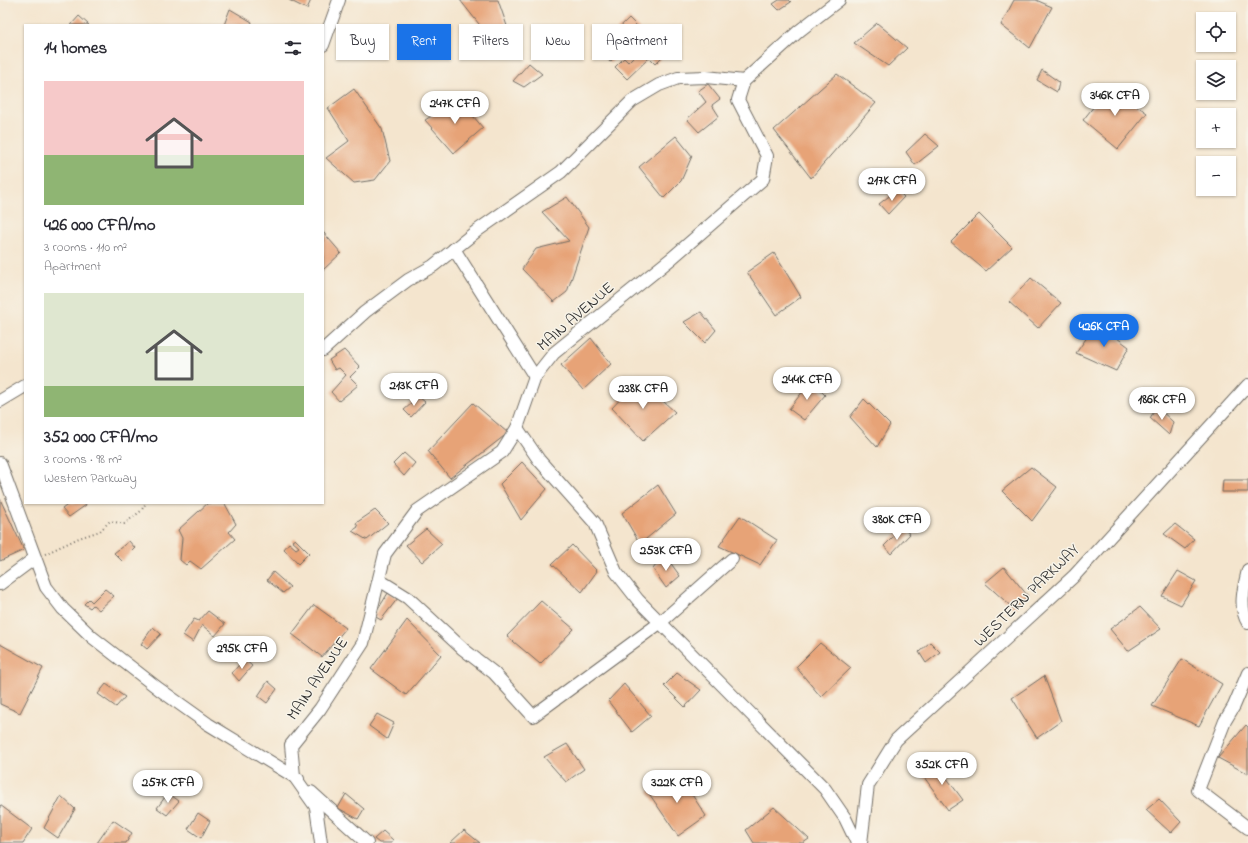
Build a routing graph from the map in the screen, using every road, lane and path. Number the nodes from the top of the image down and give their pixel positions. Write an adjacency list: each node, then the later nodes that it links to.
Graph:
1 (339, 0): 3 (street)
2 (839, 0): 4 (street)
3 (324, 42)
4 (744, 82): 5 (street); 7 (street, MAIN AVENUE)
5 (454, 249): 6 (street); 7 (street)
6 (324, 349)
7 (535, 377): 11 (street, MAIN AVENUE)
8 (1248, 385): 27 (street, WESTERN PARKWAY)
9 (24, 387): 10 (street)
10 (0, 401)
11 (517, 428): 17 (street, MAIN AVENUE); 19 (street)
12 (0, 463): 14 (street)
13 (145, 504): 14 (path)
14 (35, 558): 18 (street); 22 (street)
15 (732, 559): 19 (street)
16 (1248, 570): 20 (street)
17 (379, 580): 19 (street); 22 (street, MAIN AVENUE)
18 (0, 584)
19 (661, 622): 26 (street)
20 (1248, 623)
21 (1248, 673): 23 (street)
22 (294, 776): 24 (street, MAIN AVENUE); 25 (street)
23 (1248, 828)
24 (321, 843)
25 (367, 843)
26 (857, 843)
27 (861, 843)

